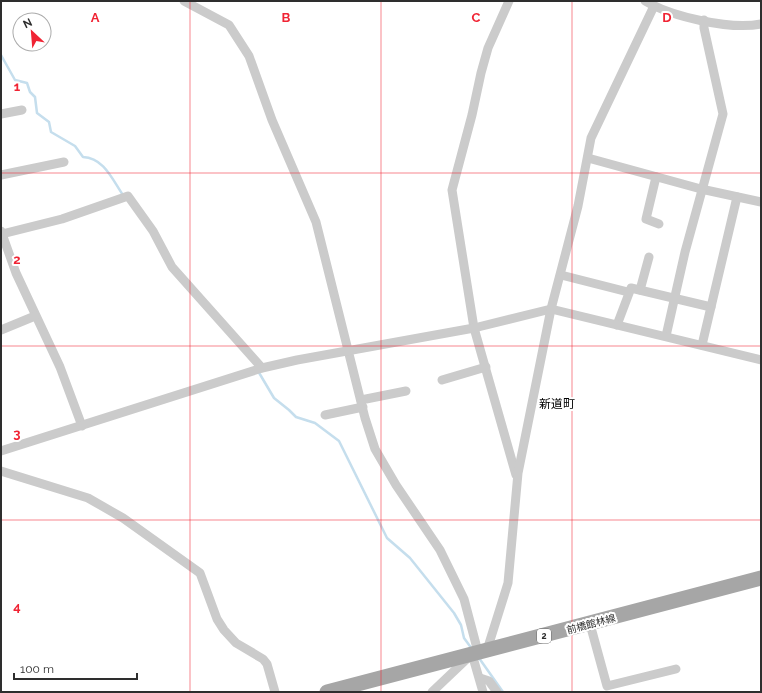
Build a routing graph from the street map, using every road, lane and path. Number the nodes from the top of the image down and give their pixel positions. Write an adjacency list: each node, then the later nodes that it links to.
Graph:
1 (184, 1): 31 (street)
2 (509, 1): 27 (street)
3 (645, 1): 4 (street)
4 (654, 6): 5 (street); 9 (street)
5 (704, 20): 6 (street); 13 (street)
6 (761, 24)
7 (22, 110): 8 (street)
8 (1, 114)
9 (588, 158): 12 (street); 19 (street)
10 (64, 162): 11 (street)
11 (1, 175)
12 (656, 177): 13 (street); 16 (street)
13 (701, 189): 14 (street); 22 (street)
14 (737, 197): 15 (street); 23 (street)
15 (761, 202)
16 (659, 224)
17 (2, 233): 25 (street); 34 (street)
18 (649, 256): 20 (street)
19 (561, 276): 21 (street); 24 (street)
20 (640, 290): 21 (street); 22 (street)
21 (628, 292): 26 (street)
22 (674, 297): 23 (street); 29 (street)
23 (711, 307): 30 (street)
24 (551, 309): 26 (street); 27 (street); 42 (street)
25 (35, 316): 28 (street); 39 (street)
26 (618, 325): 29 (street)
27 (474, 328): 31 (street); 33 (street)
28 (1, 330)
29 (666, 336): 30 (street)
30 (702, 345): 32 (street)
31 (349, 351): 34 (street); 37 (street)
32 (761, 360)
33 (486, 367): 35 (street); 42 (street)
34 (262, 368): 39 (street)
35 (442, 380)
36 (406, 391): 37 (street)
37 (362, 403): 38 (street); 45 (street)
38 (325, 415)
39 (82, 426): 40 (street)
40 (1, 451)
41 (1, 471): 48 (street)
42 (517, 478): 45 (street)
43 (761, 578): 44 (main road, 前橋館林線 / 2)
44 (590, 624): 45 (main road, 前橋館林線 / 2); 46 (street)
45 (479, 652): 47 (street); 49 (main road, 前橋館林線 / 2); 50 (street)
46 (676, 669)
47 (480, 678): 51 (street); 52 (street)
48 (275, 692)
49 (327, 692)
50 (432, 692)
51 (483, 692)
52 (497, 692)

